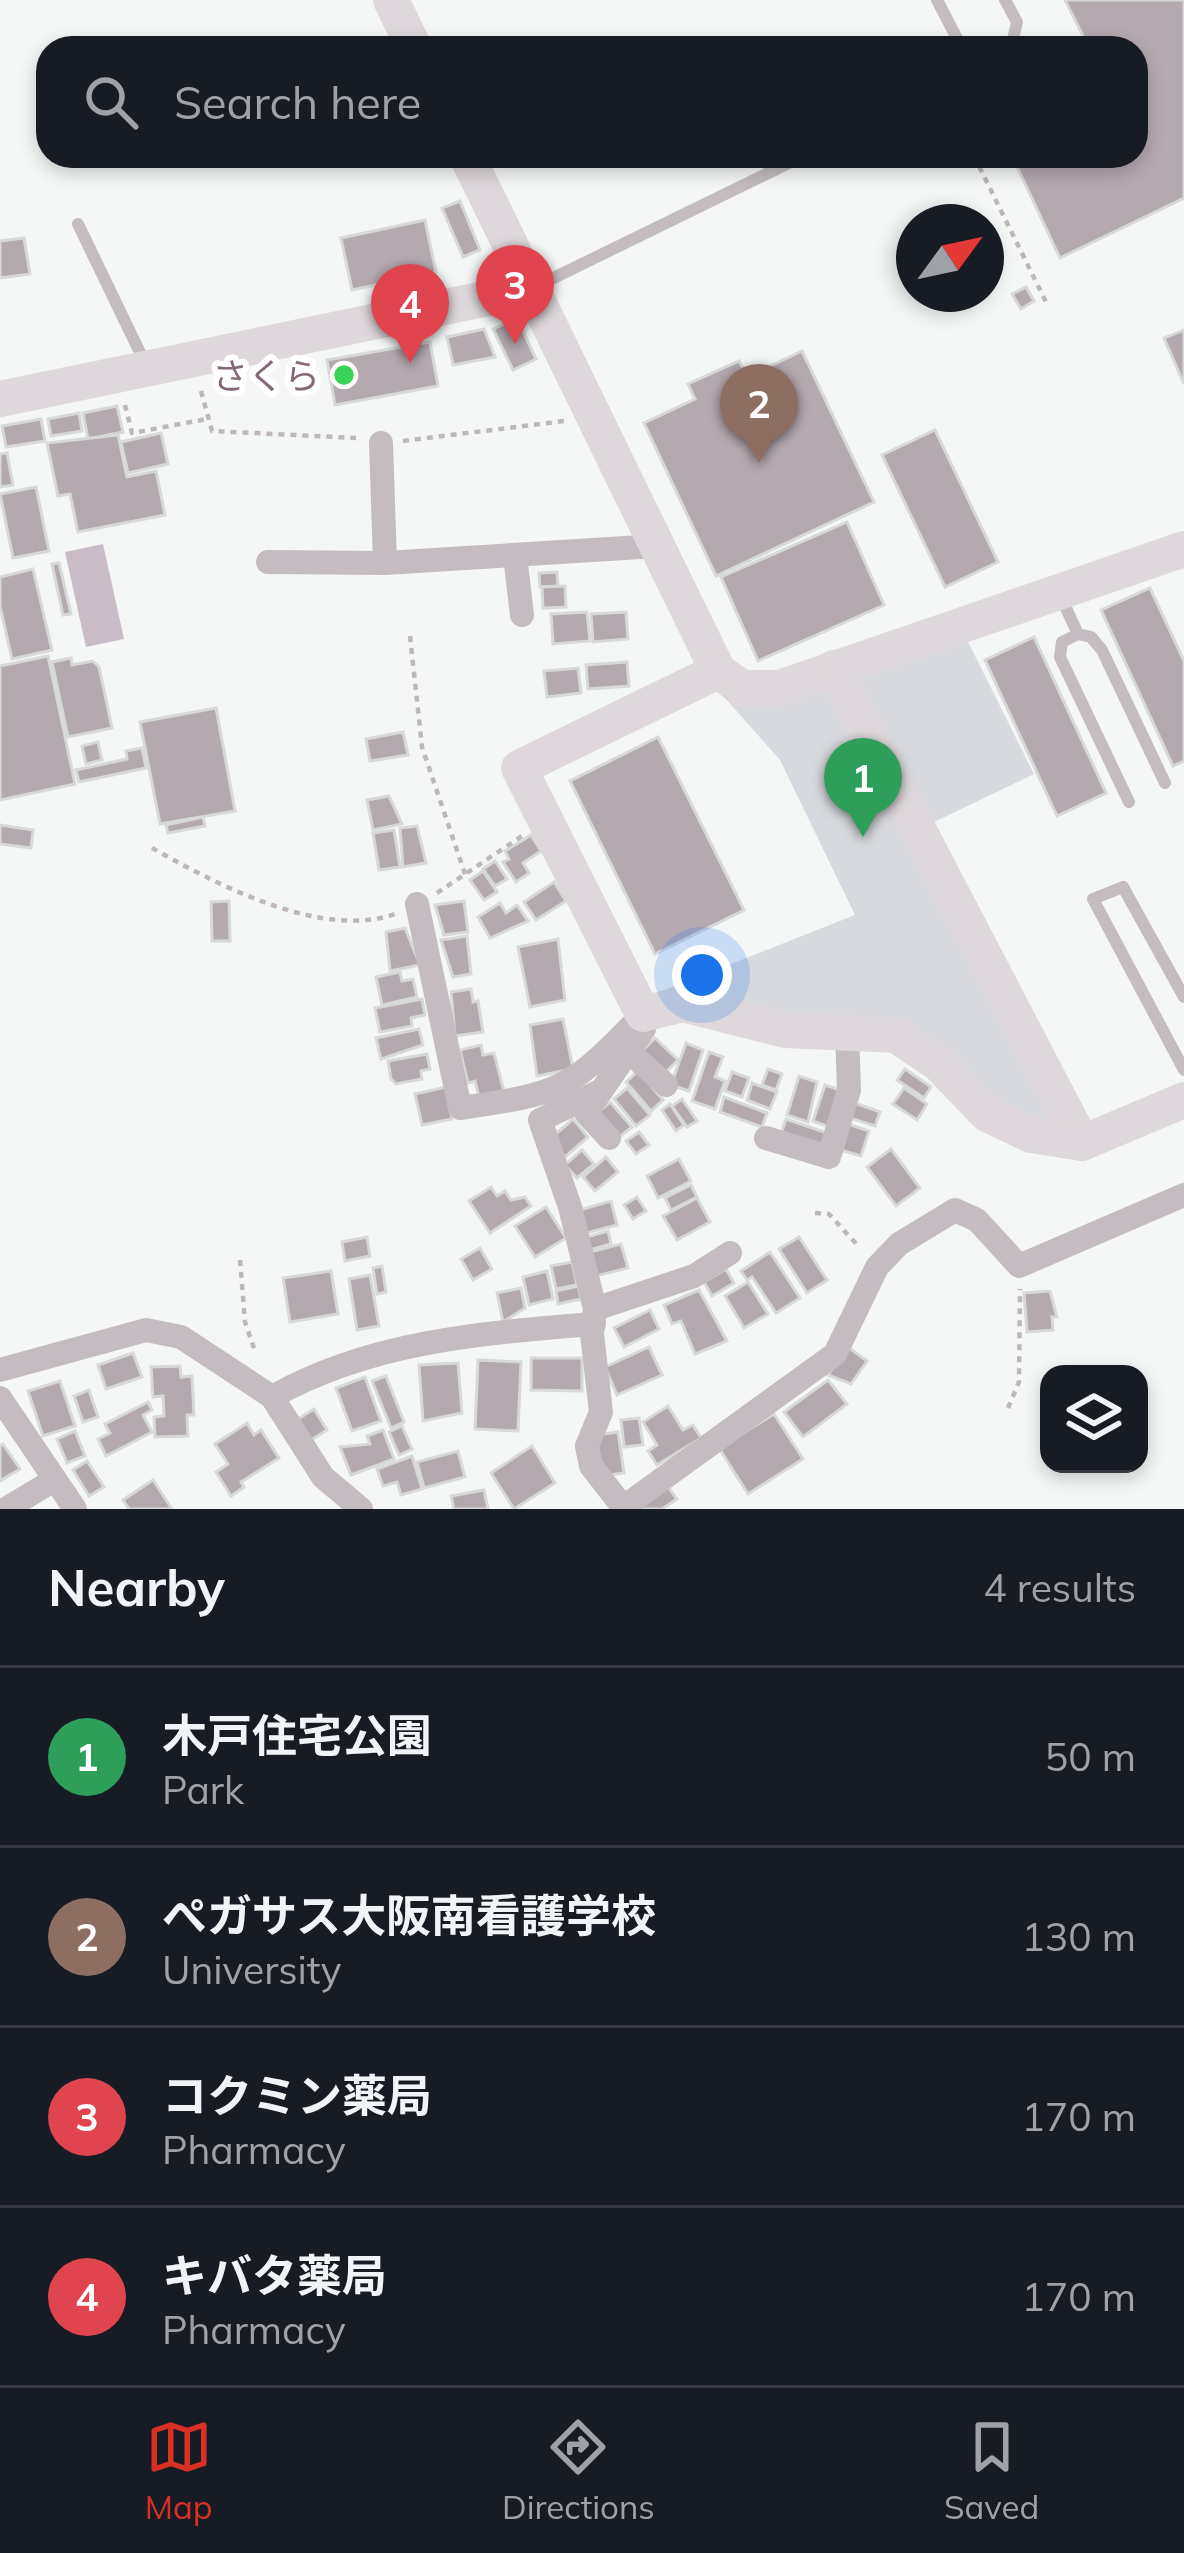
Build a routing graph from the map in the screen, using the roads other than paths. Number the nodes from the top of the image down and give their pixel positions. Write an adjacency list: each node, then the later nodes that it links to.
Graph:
1 (391, 0): 4 (street)
2 (938, 0): 5 (lane)
3 (1005, 0): 6 (lane)
4 (408, 36)
5 (956, 36)
6 (1014, 36)
7 (473, 168): 10 (street)
8 (779, 168): 10 (lane)
9 (78, 224): 11 (lane)
10 (532, 289): 11 (street); 14 (street)
11 (134, 380): 12 (street)
12 (0, 399)
13 (381, 443): 18 (street)
14 (657, 546): 16 (street); 23 (street)
15 (1184, 549): 19 (street)
16 (515, 556): 18 (street); 20 (street)
17 (268, 562): 18 (street)
18 (386, 562)
19 (1059, 593): 21 (lane); 22 (street)
20 (522, 615)
21 (1078, 634): 24 (lane); 25 (lane)
22 (834, 668): 23 (street); 37 (street)
23 (718, 671): 28 (street)
24 (1165, 783)
25 (1130, 802)
26 (417, 904): 28 (street)
27 (1184, 997): 31 (lane)
28 (651, 1011): 29 (street); 30 (street)
29 (847, 1033): 36 (street); 37 (street)
30 (629, 1052): 32 (street); 33 (street)
31 (1184, 1070)
32 (666, 1085)
33 (602, 1090): 35 (street); 40 (street)
34 (1184, 1100): 37 (street)
35 (609, 1138)
36 (766, 1138)
37 (1082, 1142)
38 (1184, 1195): 45 (street)
39 (730, 1253): 40 (street)
40 (595, 1316): 42 (street); 45 (street)
41 (0, 1370): 42 (street)
42 (272, 1397): 48 (street)
43 (0, 1398): 44 (street)
44 (54, 1480): 46 (street); 47 (street)
45 (622, 1508)
46 (6, 1509)
47 (75, 1509)
48 (361, 1509)

